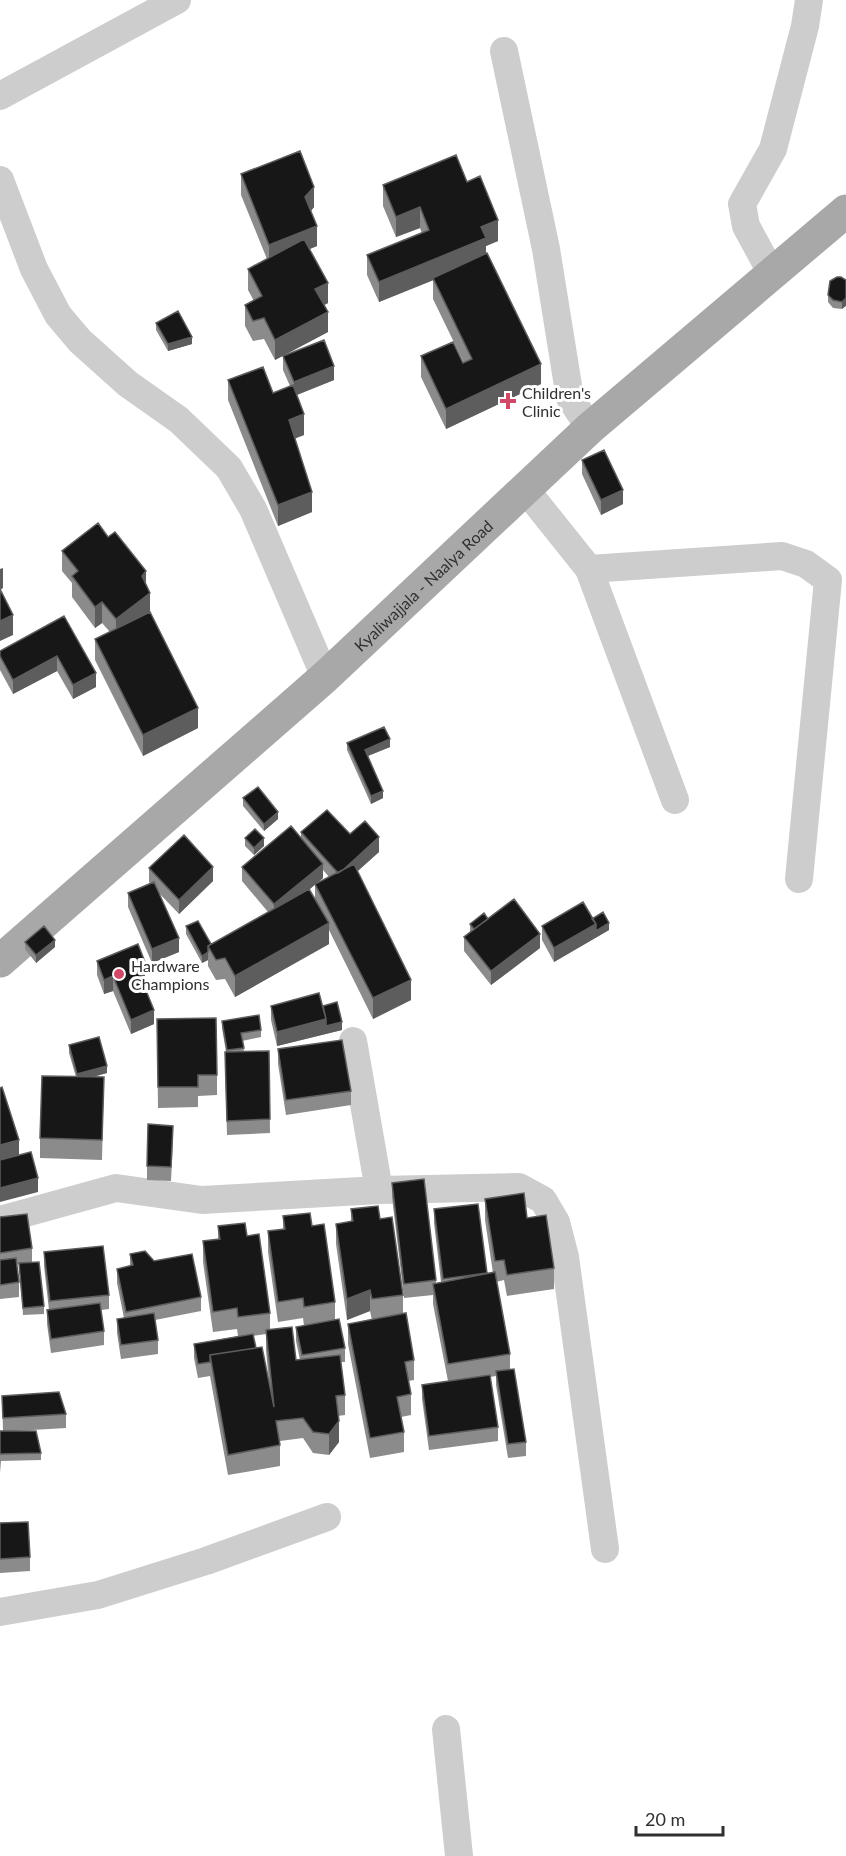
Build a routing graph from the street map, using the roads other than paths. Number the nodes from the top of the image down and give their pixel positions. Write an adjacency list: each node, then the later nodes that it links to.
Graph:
1 (177, 0): 4 (street)
2 (808, 0): 7 (street)
3 (504, 51): 8 (street)
4 (0, 96)
5 (0, 180): 11 (street)
6 (846, 210): 7 (main road, Kyaliwajjala - Naalya Road)
7 (772, 274): 8 (main road, Kyaliwajjala - Naalya Road)
8 (590, 428): 9 (main road, Kyaliwajjala - Naalya Road)
9 (525, 489): 10 (street); 11 (main road, Kyaliwajjala - Naalya Road)
10 (589, 569): 12 (street); 13 (street)
11 (325, 677): 14 (main road, Kyaliwajjala - Naalya Road)
12 (675, 800)
13 (799, 879)
14 (0, 961)
15 (353, 1041): 16 (street)
16 (379, 1190): 17 (street); 19 (street)
17 (0, 1220)
18 (327, 1517): 20 (street)
19 (606, 1549)
20 (0, 1612)
21 (446, 1729): 22 (street)
22 (459, 1856)

